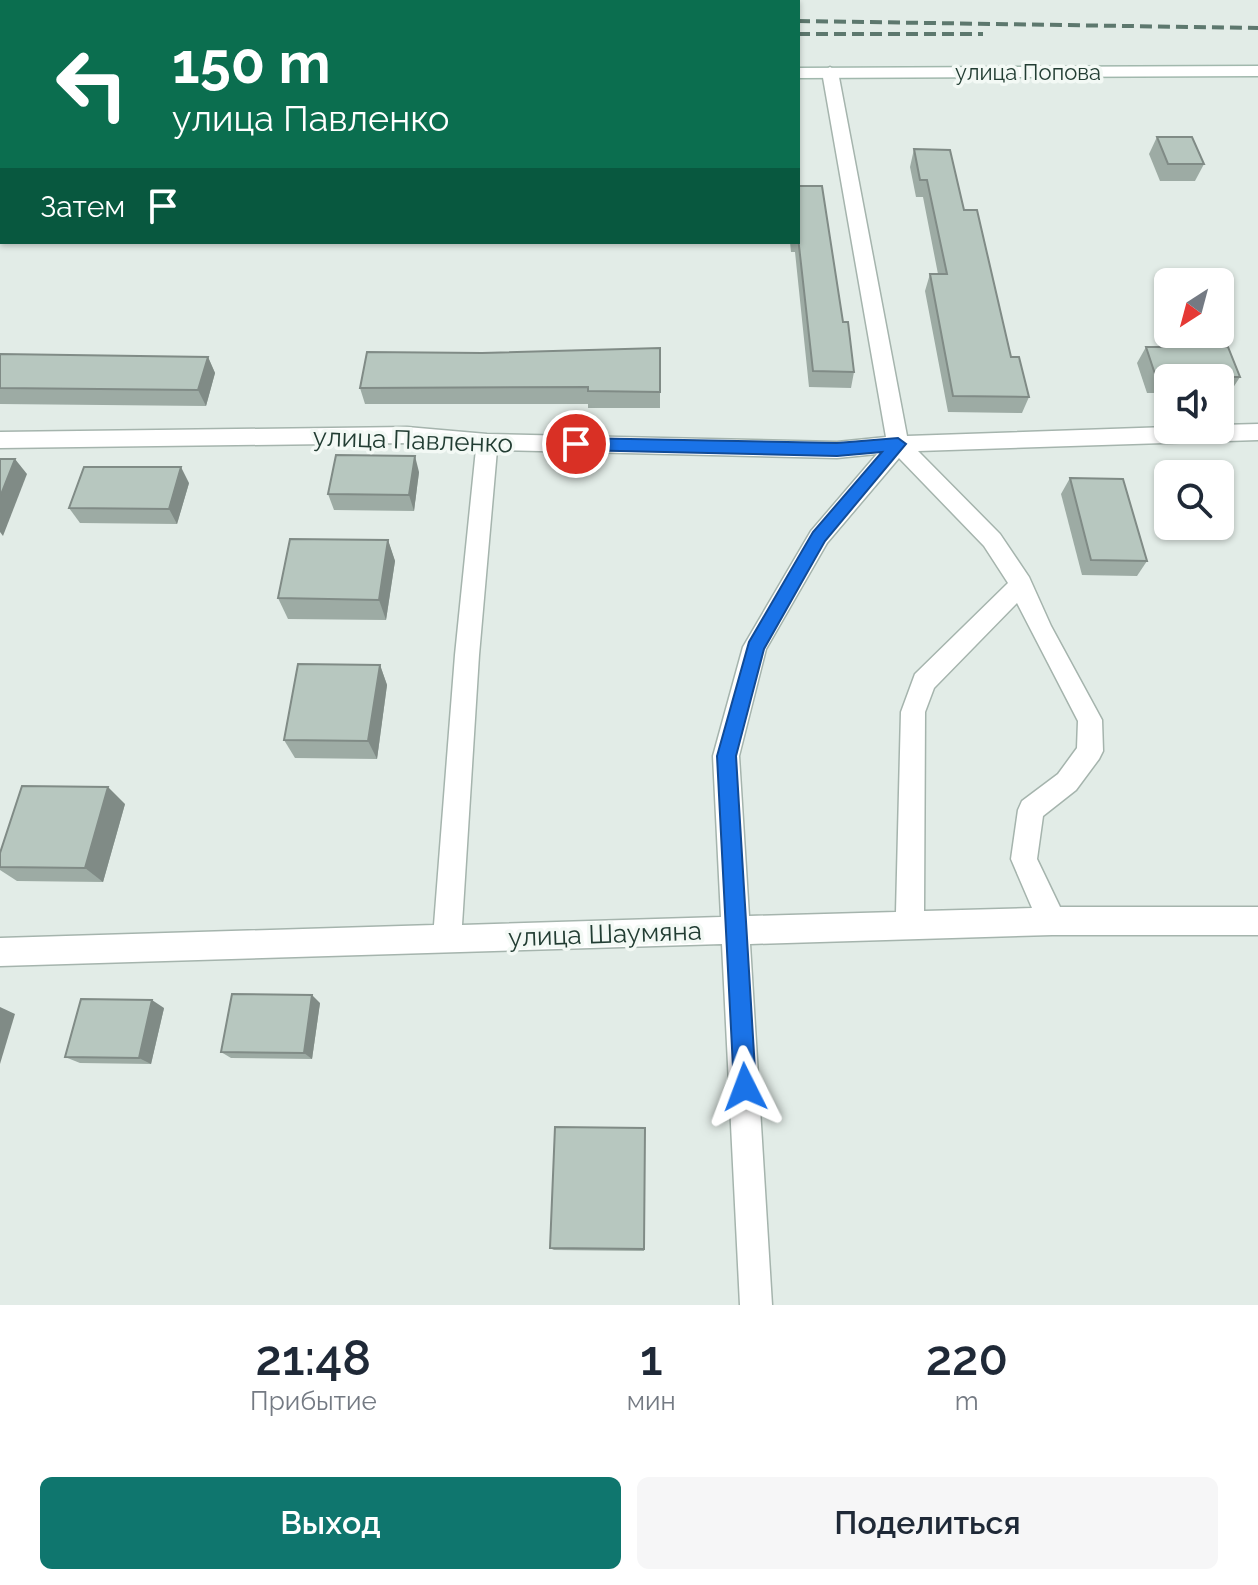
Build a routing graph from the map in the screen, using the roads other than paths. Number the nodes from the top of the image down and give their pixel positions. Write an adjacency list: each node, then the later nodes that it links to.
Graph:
1 (1258, 71): 2 (street, улица Попова)
2 (830, 72): 3 (street, улица Попова); 7 (street)
3 (800, 73)
4 (1258, 432): 7 (street, улица Павленко)
5 (0, 440): 6 (street, улица Павленко)
6 (487, 442): 7 (street, улица Павленко); 13 (street)
7 (898, 444): 8 (street); 12 (street)
8 (1021, 584): 9 (street); 10 (street)
9 (1052, 921): 10 (street, улица Шаумяна); 11 (street, улица Шаумяна)
10 (910, 925): 12 (street, улица Шаумяна)
11 (1256, 928)
12 (737, 930): 13 (street, улица Шаумяна); 15 (street)
13 (447, 939): 14 (street, улица Шаумяна)
14 (0, 952)
15 (756, 1305)

